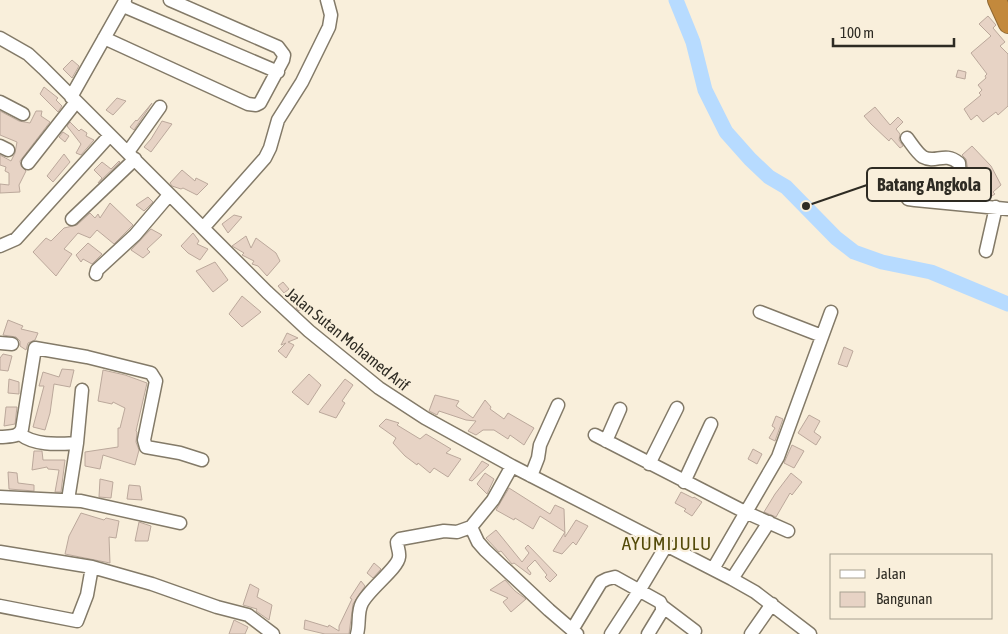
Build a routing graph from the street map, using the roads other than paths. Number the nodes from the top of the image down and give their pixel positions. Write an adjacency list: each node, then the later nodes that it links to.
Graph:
1 (170, 0): 6 (street)
2 (327, 0): 20 (street)
3 (124, 2): 5 (street); 6 (street)
4 (0, 38): 7 (street, Jalan Sutan Mohamed Arif)
5 (104, 38): 6 (street); 7 (street)
6 (278, 72)
7 (74, 99): 11 (street, Jalan Sutan Mohamed Arif); 14 (street)
8 (0, 102): 10 (street)
9 (160, 107): 13 (street)
10 (23, 114)
11 (110, 135): 13 (street, Jalan Sutan Mohamed Arif); 21 (street)
12 (907, 138): 17 (street)
13 (131, 156): 16 (street, Jalan Sutan Mohamed Arif); 19 (street)
14 (28, 163)
15 (905, 194): 17 (street)
16 (169, 195): 20 (street, Jalan Sutan Mohamed Arif); 23 (street)
17 (971, 205): 18 (street)
18 (1002, 208): 22 (street)
19 (72, 219)
20 (203, 228): 37 (street, Jalan Sutan Mohamed Arif)
21 (0, 246)
22 (986, 251)
23 (96, 274)
24 (760, 312): 26 (street)
25 (831, 312): 26 (street)
26 (822, 336): 42 (street)
27 (82, 390): 34 (street)
28 (558, 405): 38 (street)
29 (677, 408): 36 (street)
30 (620, 409): 36 (street)
31 (711, 424): 39 (street)
32 (20, 434): 33 (street); 34 (street); 35 (street)
33 (0, 437)
34 (77, 443): 41 (street)
35 (202, 460)
36 (649, 464): 39 (street)
37 (512, 466): 38 (street, Jalan Sutan Mohamed Arif); 45 (street)
38 (531, 476): 47 (street, Jalan Sutan Mohamed Arif)
39 (684, 482): 42 (street)
40 (0, 497): 41 (street)
41 (68, 500): 44 (street)
42 (745, 512): 43 (street); 50 (street)
43 (770, 522): 46 (street); 51 (street)
44 (180, 523)
45 (471, 527): 57 (street); 59 (street)
46 (788, 531)
47 (666, 546): 50 (street, Jalan Sutan Mohamed Arif); 52 (street)
48 (0, 552): 49 (street)
49 (92, 567): 54 (street); 58 (street)
50 (712, 568): 51 (street, Jalan Sutan Mohamed Arif)
51 (732, 579): 53 (street, Jalan Sutan Mohamed Arif)
52 (639, 592): 55 (street); 57 (street); 60 (street)
53 (772, 604): 62 (street); 63 (street, Jalan Sutan Mohamed Arif)
54 (0, 606)
55 (662, 606): 56 (street); 61 (street)
56 (695, 630)
57 (575, 632)
58 (273, 634)
59 (358, 634)
60 (611, 634)
61 (648, 634)
62 (751, 634)
63 (810, 634)

